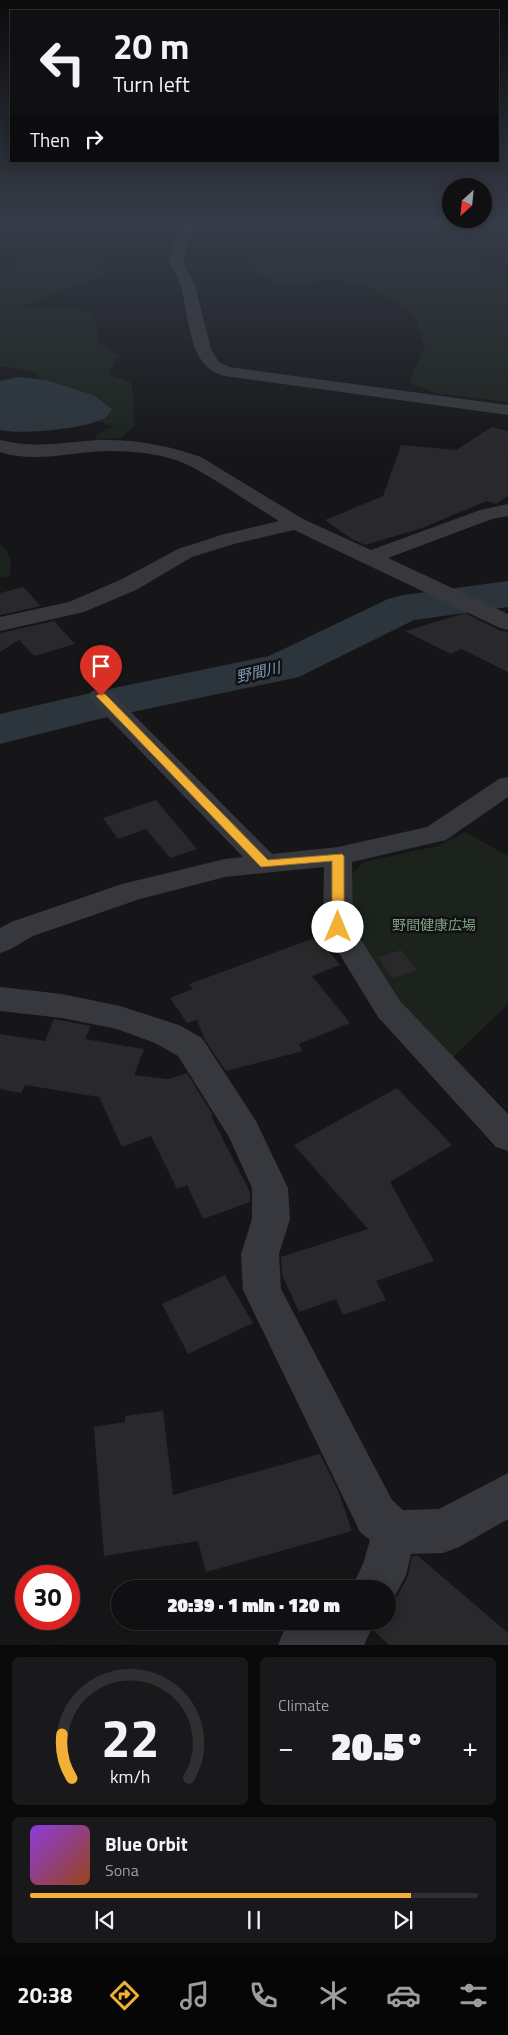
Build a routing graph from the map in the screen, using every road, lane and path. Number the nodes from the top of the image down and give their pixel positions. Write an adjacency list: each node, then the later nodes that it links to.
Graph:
1 (192, 301): 2 (street)
2 (508, 410)
3 (3, 450): 5 (street)
4 (508, 510): 6 (street)
5 (296, 523): 6 (street); 8 (street)
6 (372, 557): 7 (street)
7 (508, 623)
8 (0, 624)
9 (101, 696): 12 (street)
10 (508, 785): 11 (street)
11 (338, 856): 12 (street); 15 (street)
12 (266, 864): 13 (street)
13 (0, 942)
14 (0, 999): 17 (street)
15 (508, 1137)
16 (508, 1495): 17 (street)
17 (396, 1532): 18 (street)
18 (380, 1580)
19 (346, 1630): 20 (street)
20 (302, 1645)

